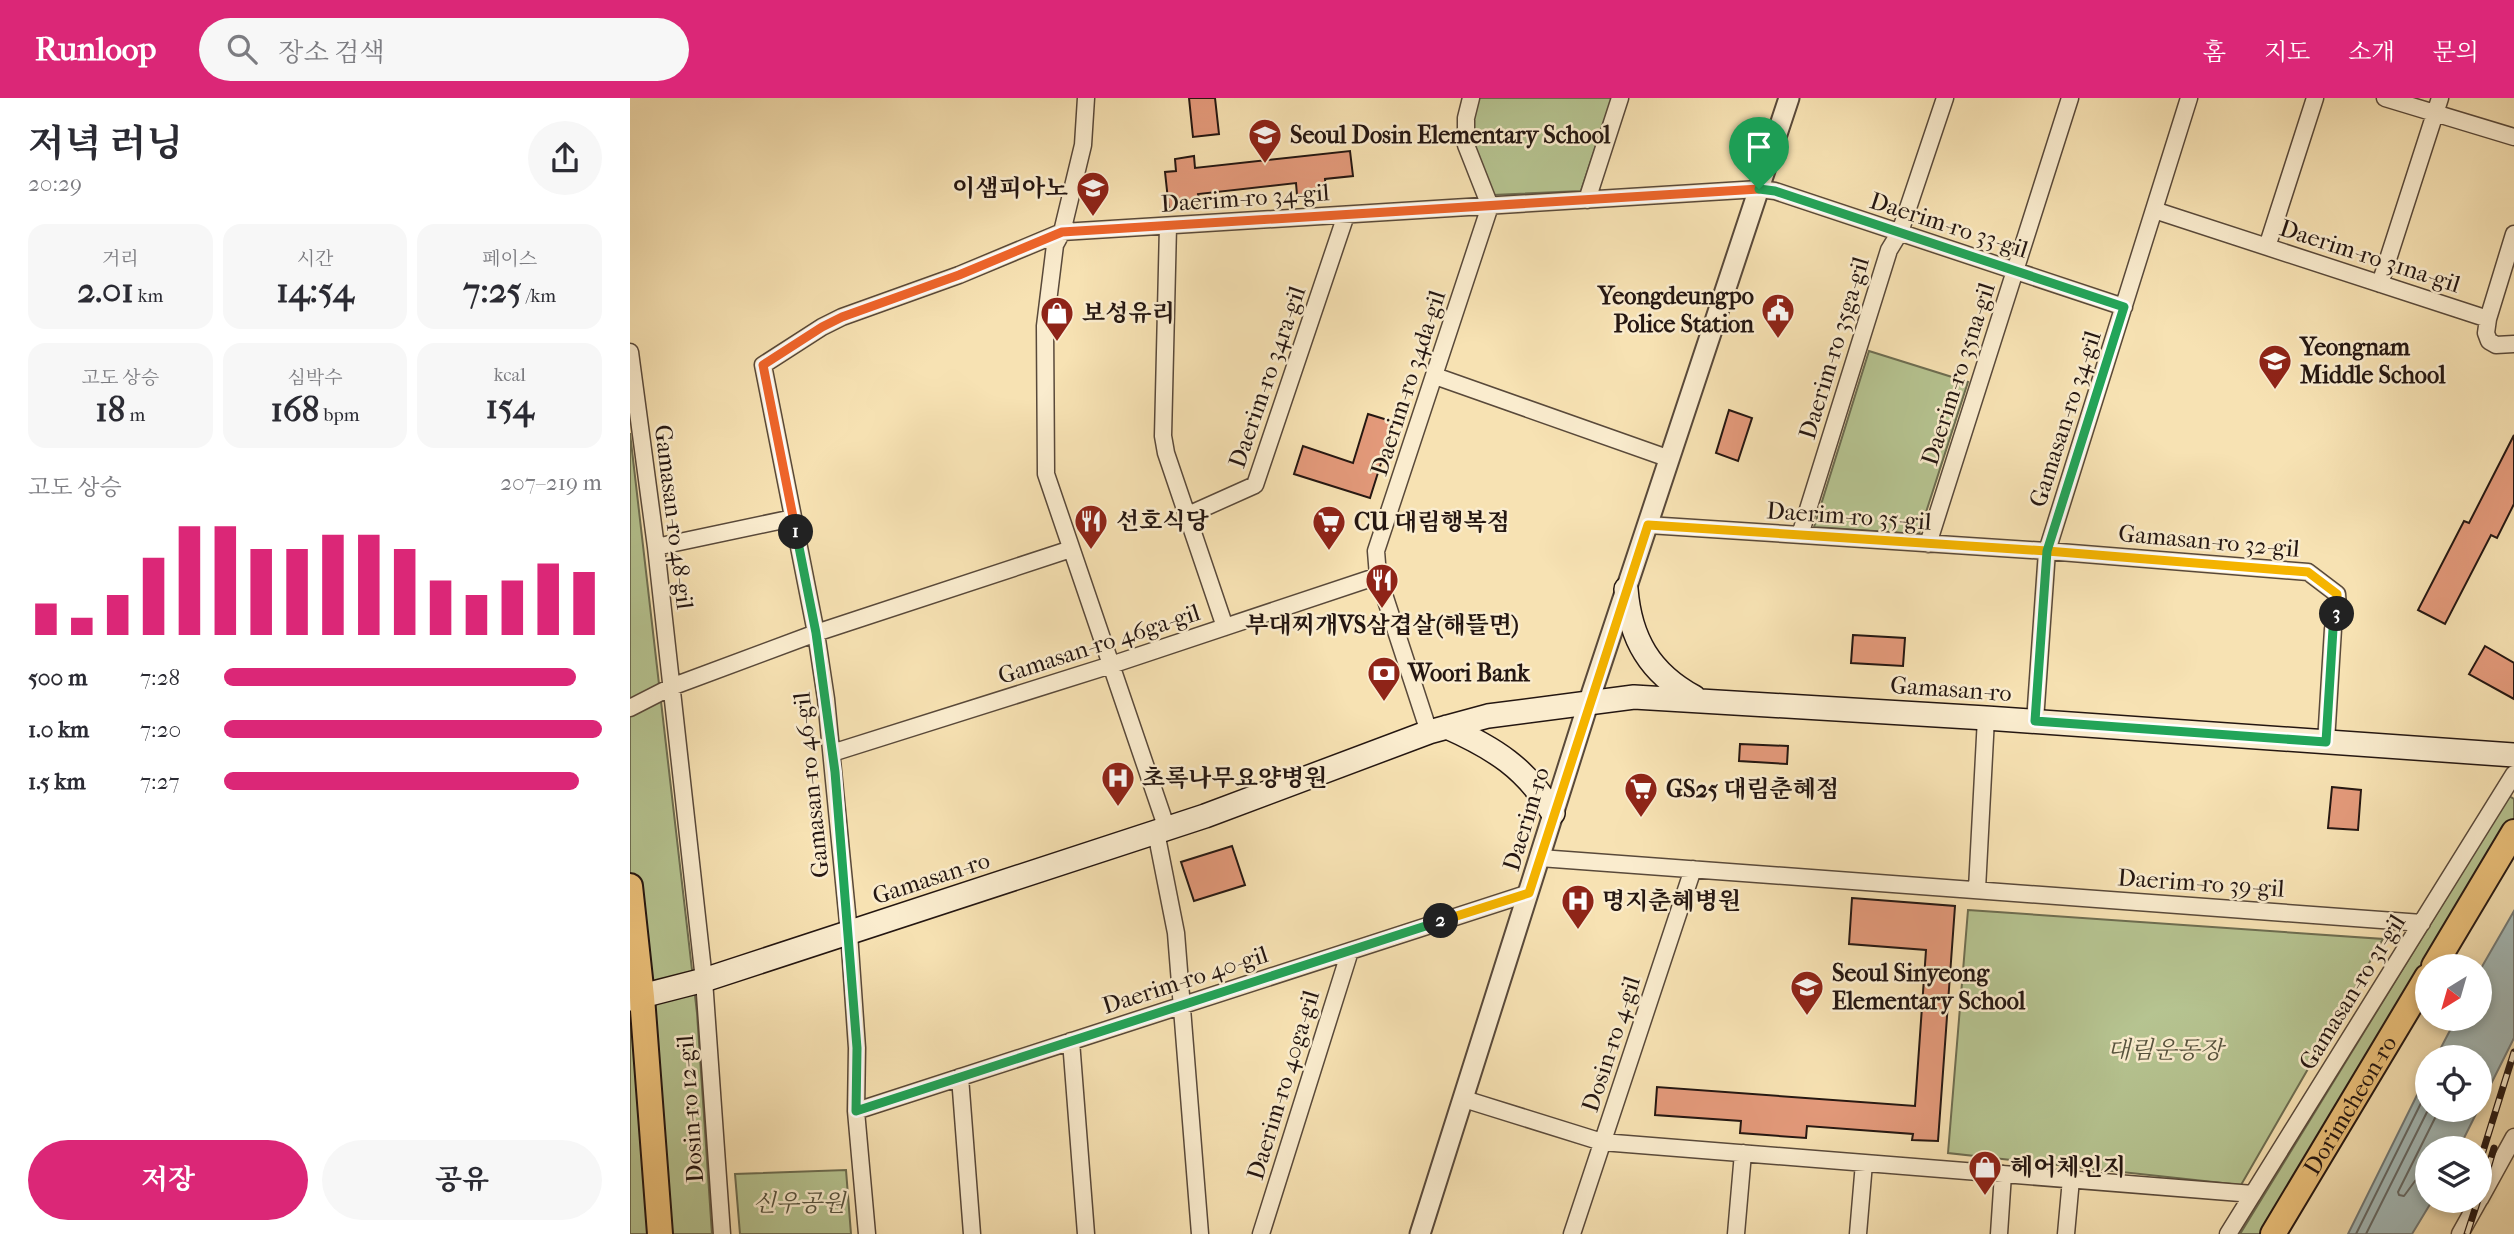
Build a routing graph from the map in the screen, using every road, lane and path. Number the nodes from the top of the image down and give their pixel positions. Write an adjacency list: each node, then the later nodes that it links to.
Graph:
1 (1086, 98): 19 (street)
2 (1471, 98): 15 (street)
3 (1620, 98): 14 (street)
4 (1789, 98): 13 (street, Daerim-ro)
5 (1945, 98): 20 (street, Daerim-ro 35ga-gil)
6 (2070, 98): 23 (street, Daerim-ro 35na-gil)
7 (2189, 98): 16 (street, Gamasan-ro 34-gil)
8 (2315, 98): 22 (street)
9 (2385, 98): 11 (street)
10 (2440, 98): 11 (street)
11 (2434, 115): 12 (street); 24 (street)
12 (2514, 136)
13 (1759, 189): 14 (street, Daerim-ro 34-gil); 20 (street, Daerim-ro 33-gil); 31 (street, Daerim-ro)
14 (1587, 200): 15 (street, Daerim-ro 34-gil)
15 (1490, 206): 17 (street, Daerim-ro 34-gil); 30 (street, Daerim-ro 34da-gil)
16 (2154, 210): 22 (street, Daerim-ro 31na-gil); 25 (street, Gamasan-ro 34-gil)
17 (1346, 215): 18 (street, Daerim-ro 34-gil); 32 (street, Daerim-ro 34ra-gil)
18 (1168, 226): 19 (street, Daerim-ro 34-gil); 32 (street)
19 (1062, 232): 29 (street, Daerim-ro 34-gil); 38 (street)
20 (1900, 232): 23 (street, Daerim-ro 33-gil); 35 (street, Daerim-ro 35ga-gil)
21 (2514, 234): 26 (street)
22 (2267, 247): 24 (street, Daerim-ro 31na-gil)
23 (2015, 270): 25 (street, Daerim-ro 33-gil); 36 (street, Daerim-ro 35na-gil)
24 (2380, 284): 26 (street, Daerim-ro 31na-gil)
25 (2124, 307): 39 (street, Gamasan-ro 34-gil)
26 (2488, 319): 27 (street)
27 (2514, 344)
28 (630, 352): 37 (street, Gamasan-ro 48-gil)
29 (763, 365): 33 (street, Gamasan-ro 46-gil)
30 (1435, 376): 31 (street); 40 (street, Daerim-ro 34da-gil)
31 (1670, 459): 34 (street, Daerim-ro)
32 (1188, 515): 42 (street)
33 (793, 518): 37 (street); 43 (street, Gamasan-ro 46-gil)
34 (1648, 525): 35 (street, Daerim-ro 35-gil); 41 (street, Daerim-ro)
35 (1800, 535): 36 (street, Daerim-ro 35-gil)
36 (1928, 544): 39 (street, Daerim-ro 35-gil)
37 (656, 547): 45 (street, Gamasan-ro 48-gil)
38 (1071, 549): 43 (street); 44 (street)
39 (2047, 551): 50 (street, Gamasan-ro 34-gil); 52 (street, Gamasan-ro 32-gil)
40 (1378, 576): 42 (street, Gamasan-ro 46ga-gil); 51 (street)
41 (1626, 589): 46 (main road); 47 (street, Daerim-ro)
42 (1225, 628): 44 (street, Gamasan-ro 46ga-gil)
43 (816, 633): 45 (street); 53 (street, Gamasan-ro 46-gil)
44 (1111, 665): 53 (street, Gamasan-ro 46ga-gil); 57 (street)
45 (671, 687): 48 (street); 68 (street, Gamasan-ro 48-gil)
46 (1700, 701): 47 (main road, Gamasan-ro); 49 (main road, Gamasan-ro)
47 (1588, 704): 51 (main road, Gamasan-ro); 56 (street, Daerim-ro)
48 (630, 708)
49 (1986, 718): 50 (main road, Gamasan-ro); 62 (street)
50 (2035, 721): 52 (main road, Gamasan-ro)
51 (1438, 729): 56 (main road); 57 (main road, Gamasan-ro)
52 (2326, 742): 54 (main road, Gamasan-ro)
53 (832, 753): 65 (street, Gamasan-ro 46-gil)
54 (2514, 755)
55 (2514, 774): 64 (street, Gamasan-ro 31-gil)
56 (1553, 813): 59 (street, Daerim-ro)
57 (1161, 830): 65 (main road, Gamasan-ro); 71 (street)
58 (2514, 832): 67 (main road)
59 (1540, 858): 60 (street, Daerim-ro 39-gil); 63 (street, Daerim-ro)
60 (1693, 869): 62 (street, Daerim-ro 39-gil); 77 (street, Dosin-ro 4-gil)
61 (630, 886): 70 (main road)
62 (1977, 889): 64 (street, Daerim-ro 39-gil)
63 (1529, 893): 66 (street, Daerim-ro 40-gil); 74 (street, Daerim-ro)
64 (2421, 923): 83 (street, Gamasan-ro 31-gil)
65 (849, 933): 68 (main road, Gamasan-ro); 75 (street, Gamasan-ro 46-gil)
66 (1350, 950): 71 (street, Daerim-ro 40-gil); 91 (street, Daerim-ro 40ga-gil)
67 (2441, 954)
68 (704, 980): 70 (main road, Gamasan-ro); 86 (street, Dosin-ro 12-gil)
69 (2415, 997): 99 (main road, Dorimcheon-ro)
70 (636, 998): 85 (main road)
71 (1180, 1005): 72 (street, Daerim-ro 40-gil); 90 (street)
72 (1071, 1041): 73 (street, Daerim-ro 40-gil); 89 (street)
73 (960, 1077): 75 (street, Daerim-ro 40-gil); 88 (street)
74 (1464, 1098): 77 (street); 92 (street, Daerim-ro)
75 (856, 1111): 87 (street, Gamasan-ro 46-gil)
76 (2514, 1138): 81 (street)
77 (1602, 1142): 78 (street); 93 (street, Dosin-ro 4-gil)
78 (1743, 1153): 79 (street); 94 (street)
79 (1864, 1163): 80 (street); 95 (street)
80 (2003, 1174): 82 (street); 96 (street)
81 (2492, 1177)
82 (2071, 1179): 83 (street); 97 (street)
83 (2253, 1194): 98 (street, Gamasan-ro 31-gil)
84 (2472, 1213): 100 (street)
85 (660, 1234)
86 (722, 1234)
87 (867, 1234)
88 (972, 1234)
89 (1086, 1234)
90 (1200, 1234)
91 (1261, 1234)
92 (1420, 1234)
93 (1572, 1234)
94 (1736, 1234)
95 (1857, 1234)
96 (1999, 1234)
97 (2066, 1234)
98 (2228, 1234)
99 (2273, 1234)
100 (2460, 1234)

